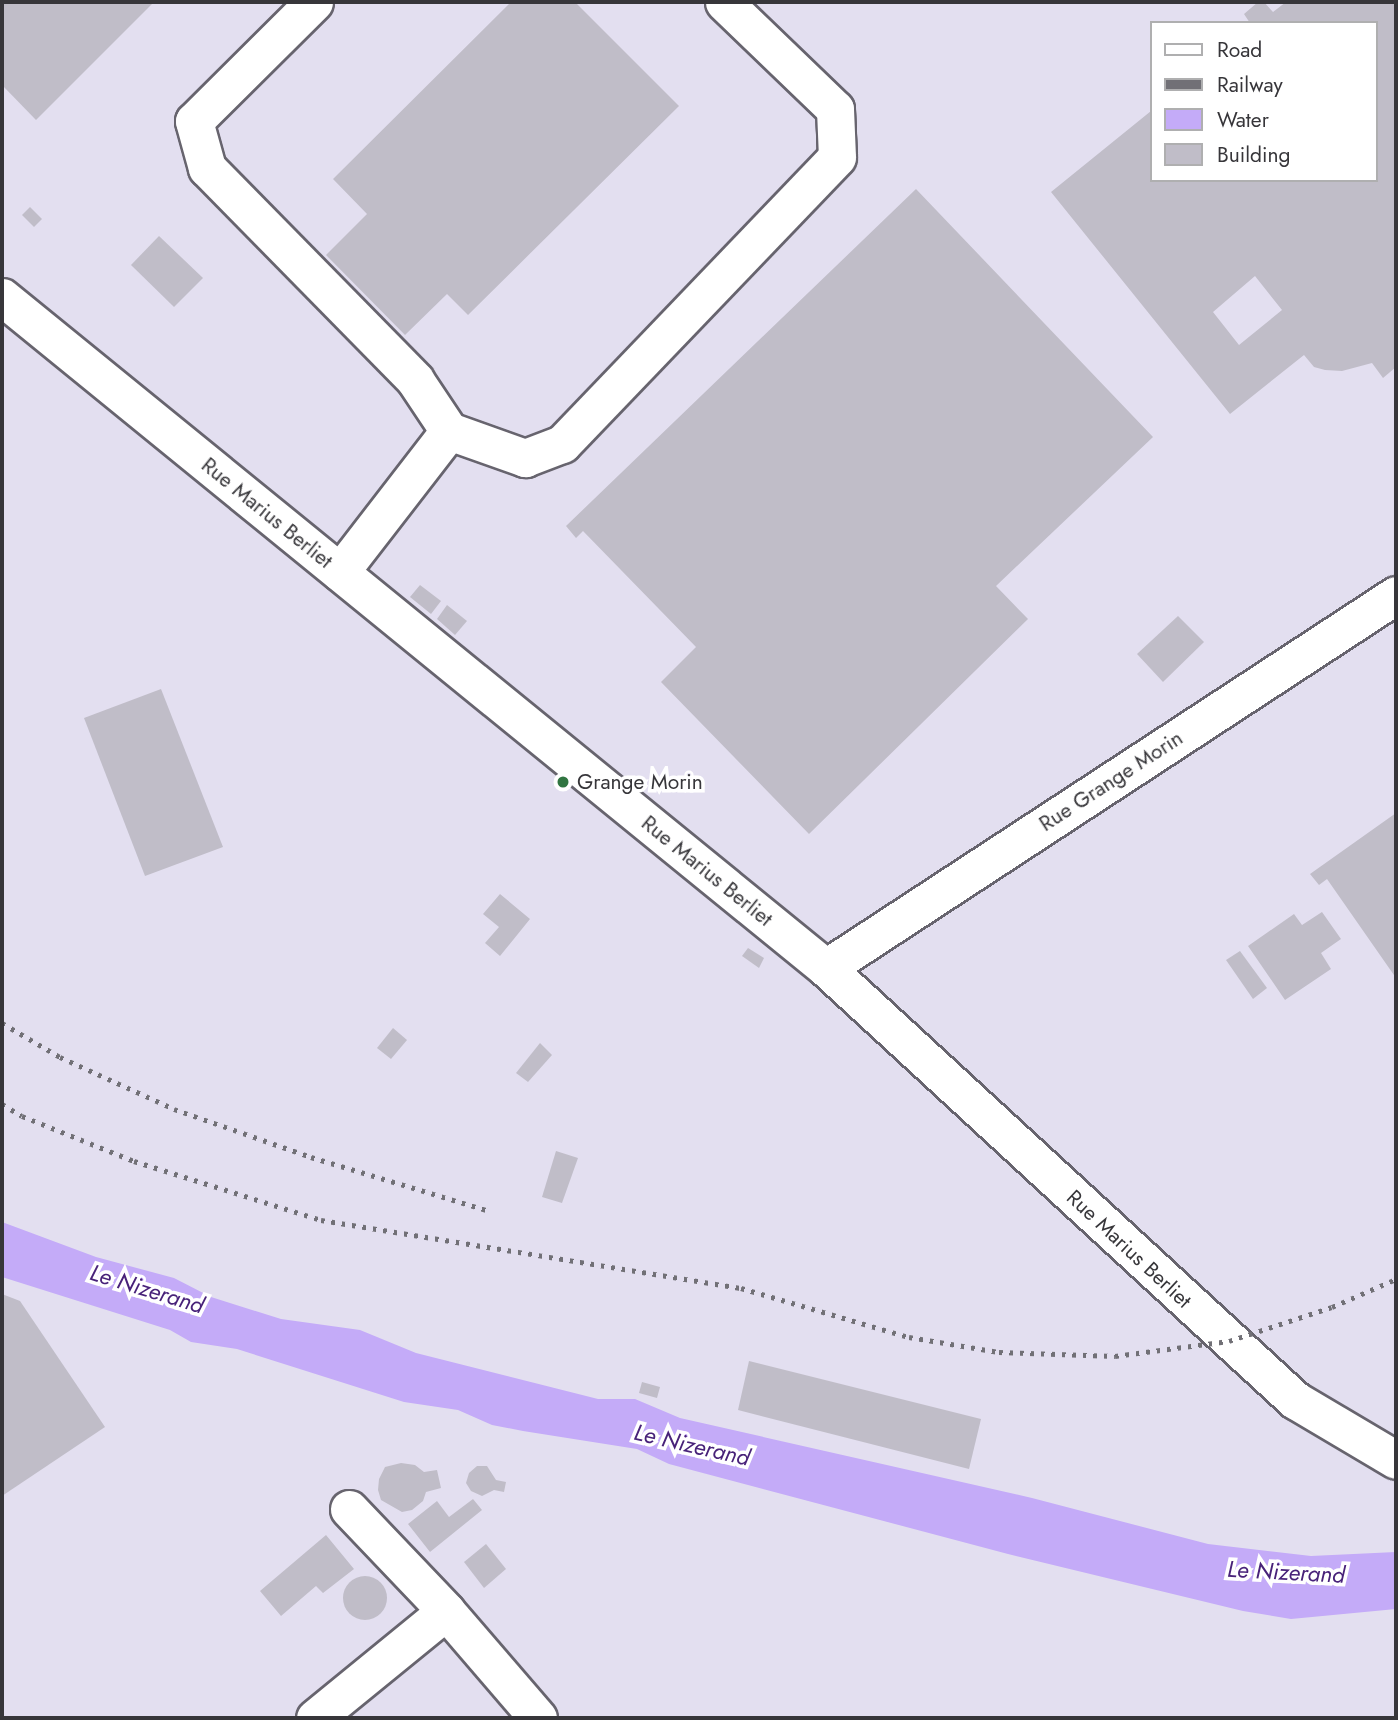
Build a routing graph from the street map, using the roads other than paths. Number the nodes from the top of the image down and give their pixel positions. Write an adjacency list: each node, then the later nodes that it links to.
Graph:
1 (314, 2): 4 (street)
2 (724, 2): 4 (street)
3 (2, 297): 5 (street, Rue Marius Berliet)
4 (449, 430): 5 (street)
5 (340, 572): 7 (street, Rue Marius Berliet)
6 (1396, 595): 7 (street, Rue Grange Morin)
7 (826, 968): 8 (street, Rue Marius Berliet)
8 (1396, 1460)
9 (349, 1509): 10 (street)
10 (446, 1611): 11 (street); 12 (street)
11 (314, 1718)
12 (538, 1718)

